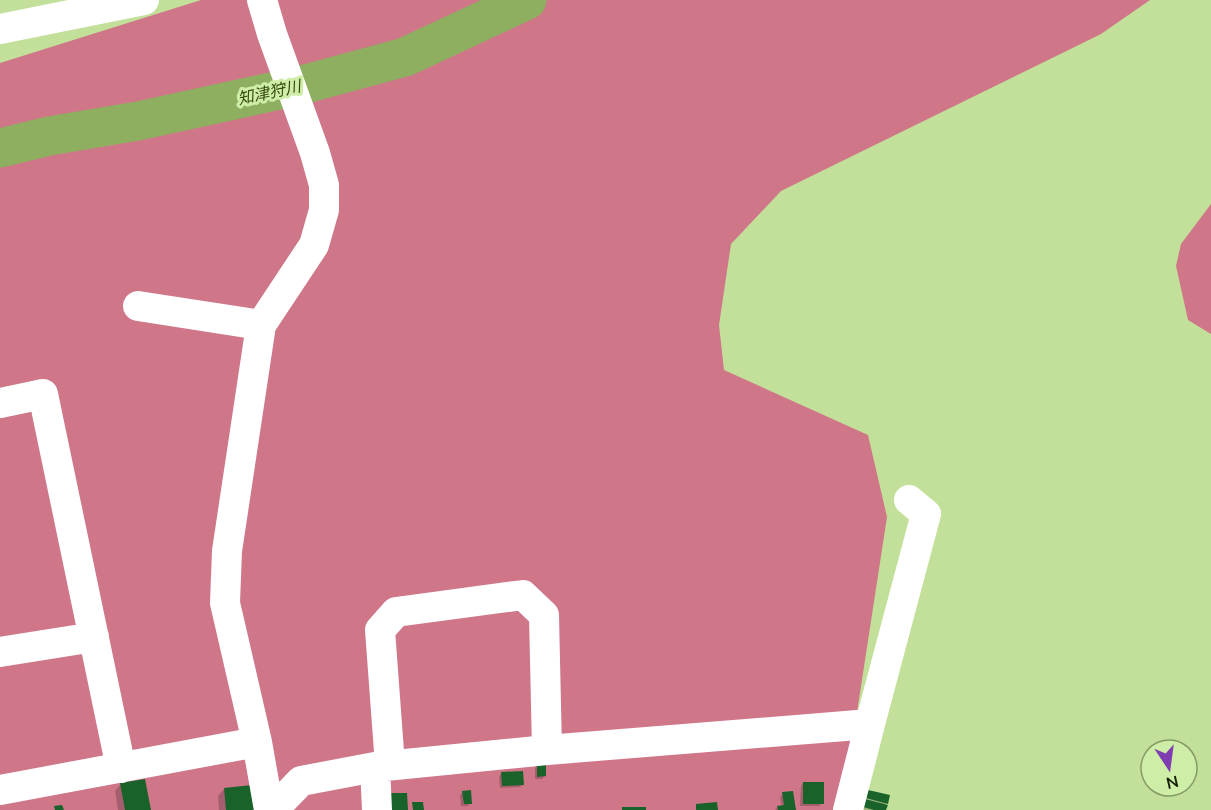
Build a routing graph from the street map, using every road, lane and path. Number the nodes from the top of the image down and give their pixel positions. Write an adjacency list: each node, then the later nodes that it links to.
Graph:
1 (144, 0): 3 (street)
2 (262, 0): 5 (street)
3 (0, 29)
4 (138, 306): 5 (street)
5 (261, 326): 11 (street)
6 (0, 403): 8 (street)
7 (909, 500): 10 (street)
8 (94, 637): 9 (street); 14 (street)
9 (0, 652)
10 (870, 724): 12 (street); 19 (street)
11 (257, 742): 14 (street); 16 (street)
12 (547, 750): 13 (street); 13 (street)
13 (383, 766): 17 (street); 18 (street)
14 (121, 768): 15 (street)
15 (0, 790)
16 (269, 810)
17 (273, 810)
18 (378, 810)
19 (848, 810)

